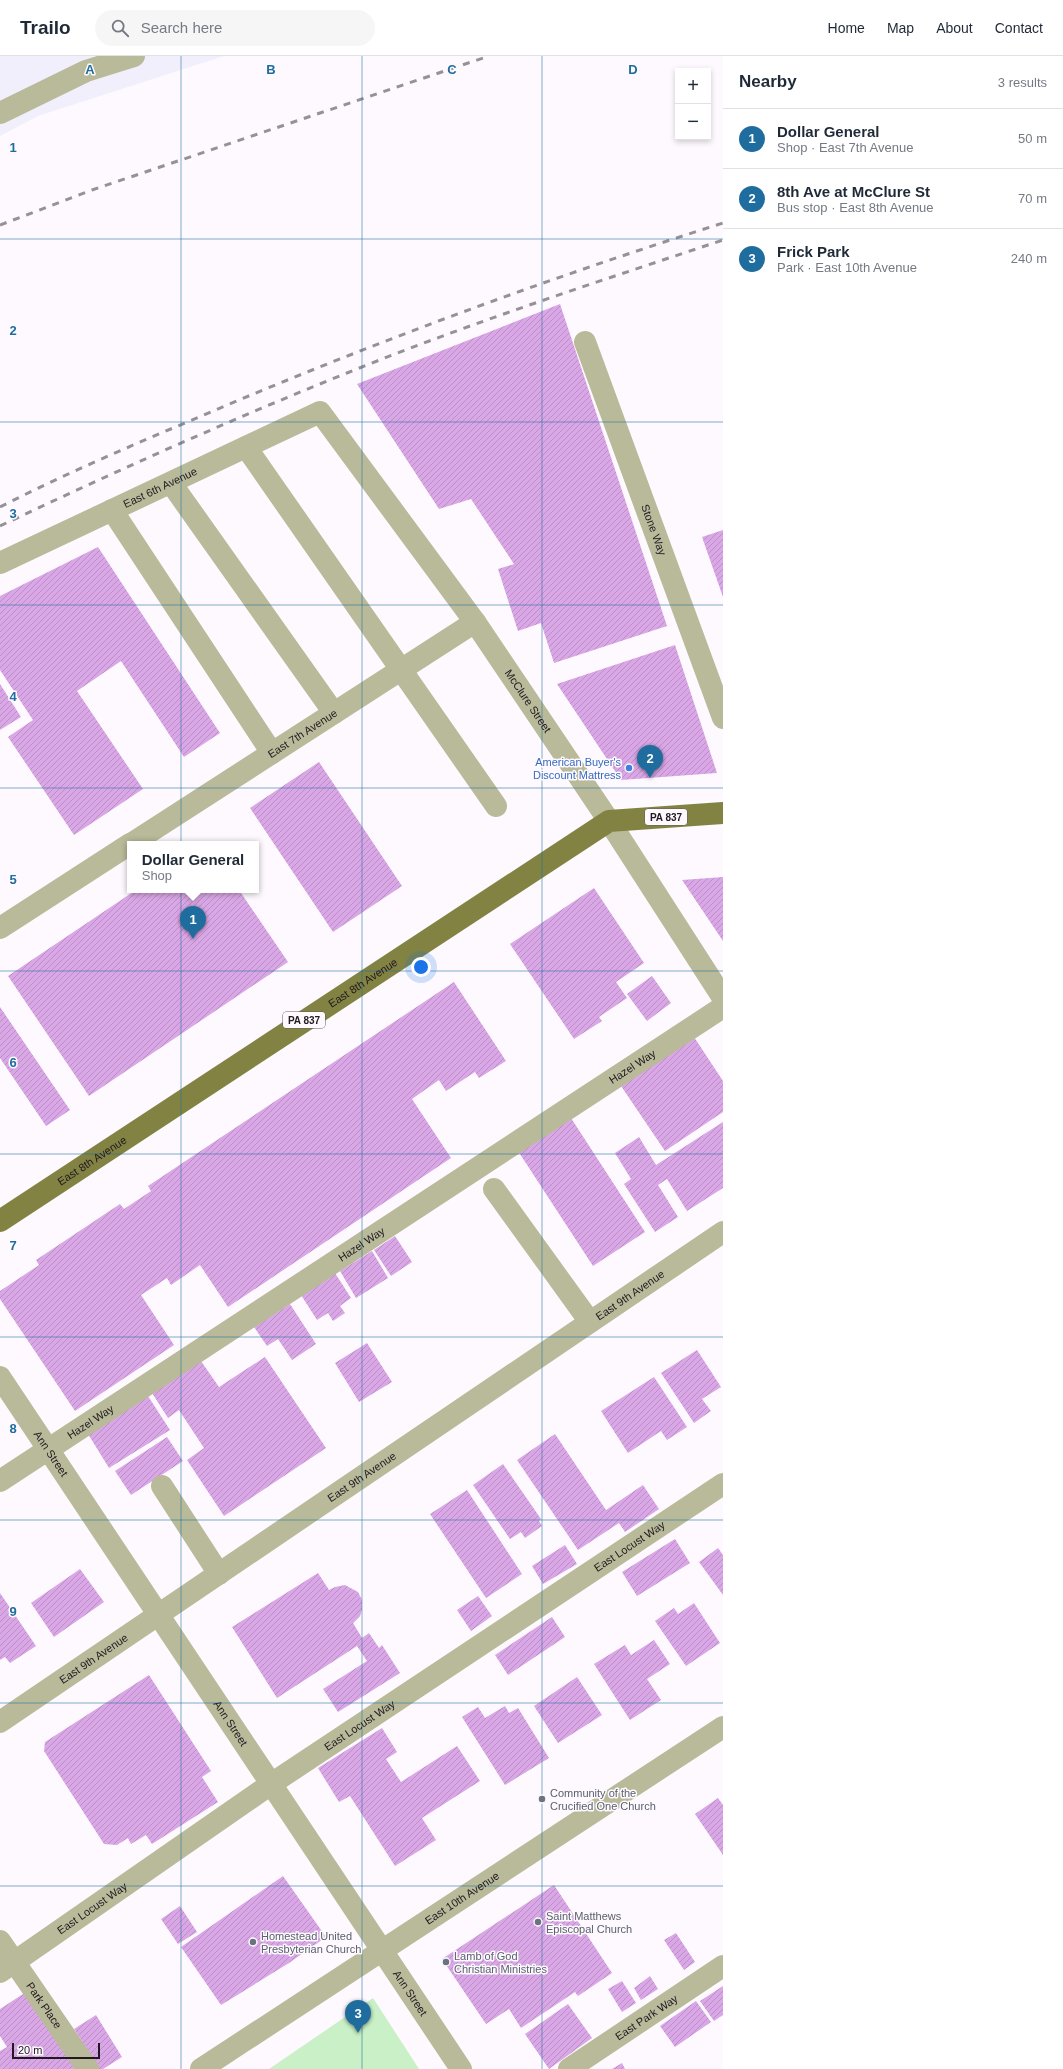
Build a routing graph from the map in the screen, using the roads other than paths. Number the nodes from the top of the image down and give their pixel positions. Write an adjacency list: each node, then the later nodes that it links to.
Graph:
1 (134, 56): 2 (street)
2 (81, 64): 3 (street)
3 (0, 113)
4 (585, 342): 13 (street, Stone Way)
5 (320, 412): 6 (street, East 6th Avenue); 10 (street, McClure Street)
6 (246, 447): 7 (street, East 6th Avenue); 11 (street)
7 (171, 482): 8 (street, East 6th Avenue); 12 (street)
8 (112, 510): 9 (street, East 6th Avenue); 14 (street)
9 (0, 563)
10 (475, 622): 11 (street, East 7th Avenue); 17 (street, McClure Street)
11 (400, 670): 12 (street, East 7th Avenue); 15 (street)
12 (334, 713): 14 (street, East 7th Avenue)
13 (723, 718)
14 (272, 753): 18 (street, East 7th Avenue)
15 (496, 806)
16 (723, 813): 17 (main road, East 8th Avenue / PA 837)
17 (609, 821): 21 (street, McClure Street); 24 (main road, East 8th Avenue / PA 837)
18 (135, 841)
19 (127, 846): 20 (street, East 7th Avenue)
20 (4, 919)
21 (723, 998)
22 (723, 1007): 28 (street, Hazel Way)
23 (494, 1188): 26 (street)
24 (0, 1221)
25 (723, 1232): 26 (street, East 9th Avenue)
26 (590, 1322): 32 (street, East 9th Avenue)
27 (0, 1377): 28 (street, Ann Street)
28 (48, 1449): 29 (street, Hazel Way); 33 (street, Ann Street)
29 (0, 1481)
30 (723, 1484): 36 (street, East Locust Way)
31 (162, 1486): 32 (street)
32 (219, 1574): 33 (street, East 9th Avenue)
33 (158, 1615): 34 (street, East 9th Avenue); 36 (street, Ann Street)
34 (0, 1722)
35 (723, 1727): 38 (street, East 10th Avenue)
36 (271, 1784): 38 (street, Ann Street); 40 (street, East Locust Way)
37 (0, 1941): 40 (street, Park Place)
38 (383, 1952): 42 (street, East 10th Avenue); 43 (street, Ann Street)
39 (723, 1966): 44 (street, East Park Way)
40 (7, 1968): 41 (street, Park Place)
41 (88, 2069)
42 (201, 2069)
43 (460, 2069)
44 (569, 2069)

